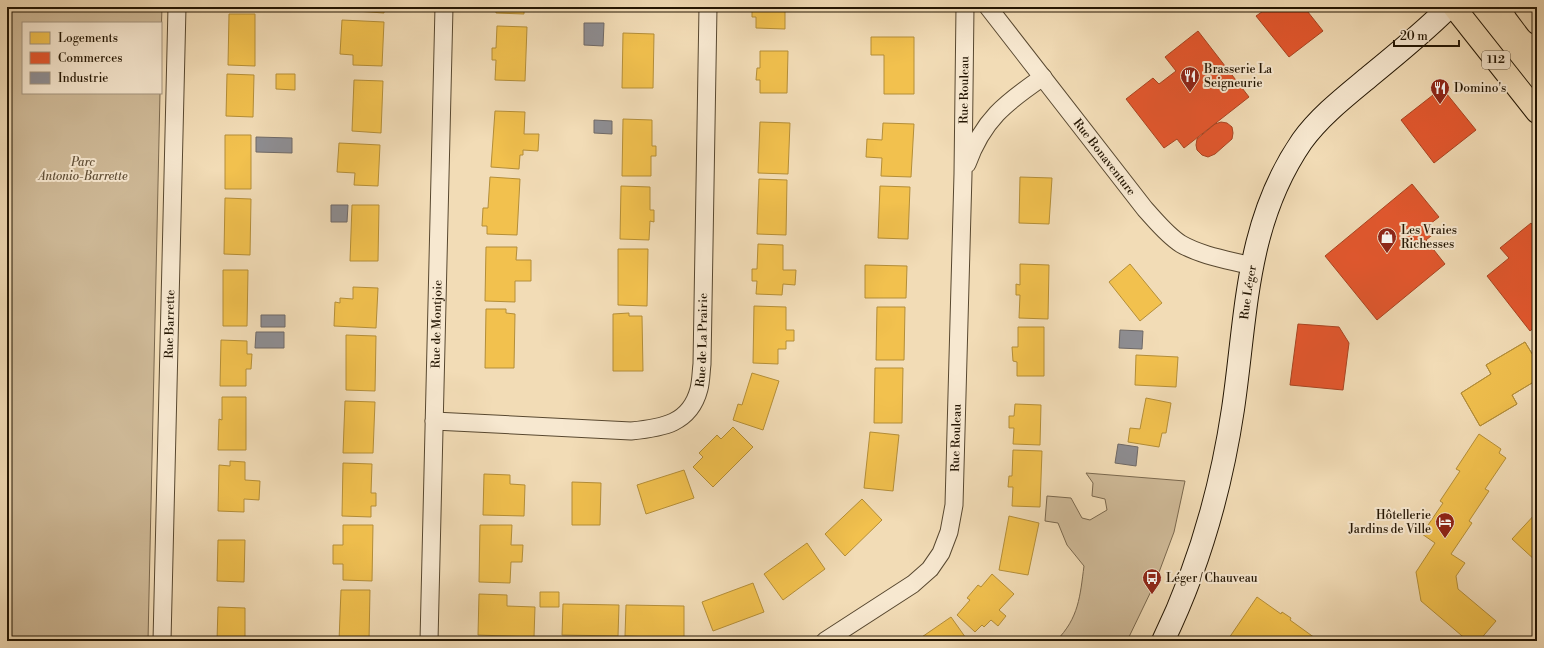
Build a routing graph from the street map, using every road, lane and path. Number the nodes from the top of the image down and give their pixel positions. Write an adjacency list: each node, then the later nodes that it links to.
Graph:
1 (177, 7): 15 (street, Rue Barrette)
2 (444, 7): 14 (street, Rue de Montjoie)
3 (708, 7): 14 (street, Rue de La Prairie)
4 (965, 7): 12 (street, Rue Rouleau)
5 (988, 7): 10 (street, Rue Bonaventure)
6 (1449, 7): 13 (street, Rue Léger)
7 (1454, 7): 11 (main road, 112)
8 (1525, 7): 9 (main road)
9 (1537, 23)
10 (1043, 77): 12 (street, Rue Rouleau); 13 (street, Rue Bonaventure)
11 (1537, 112)
12 (963, 174): 17 (street, Rue Rouleau)
13 (1252, 266): 18 (street, Rue Léger)
14 (434, 422): 16 (street, Rue de Montjoie)
15 (162, 641)
16 (429, 641)
17 (825, 641)
18 (1163, 641)

